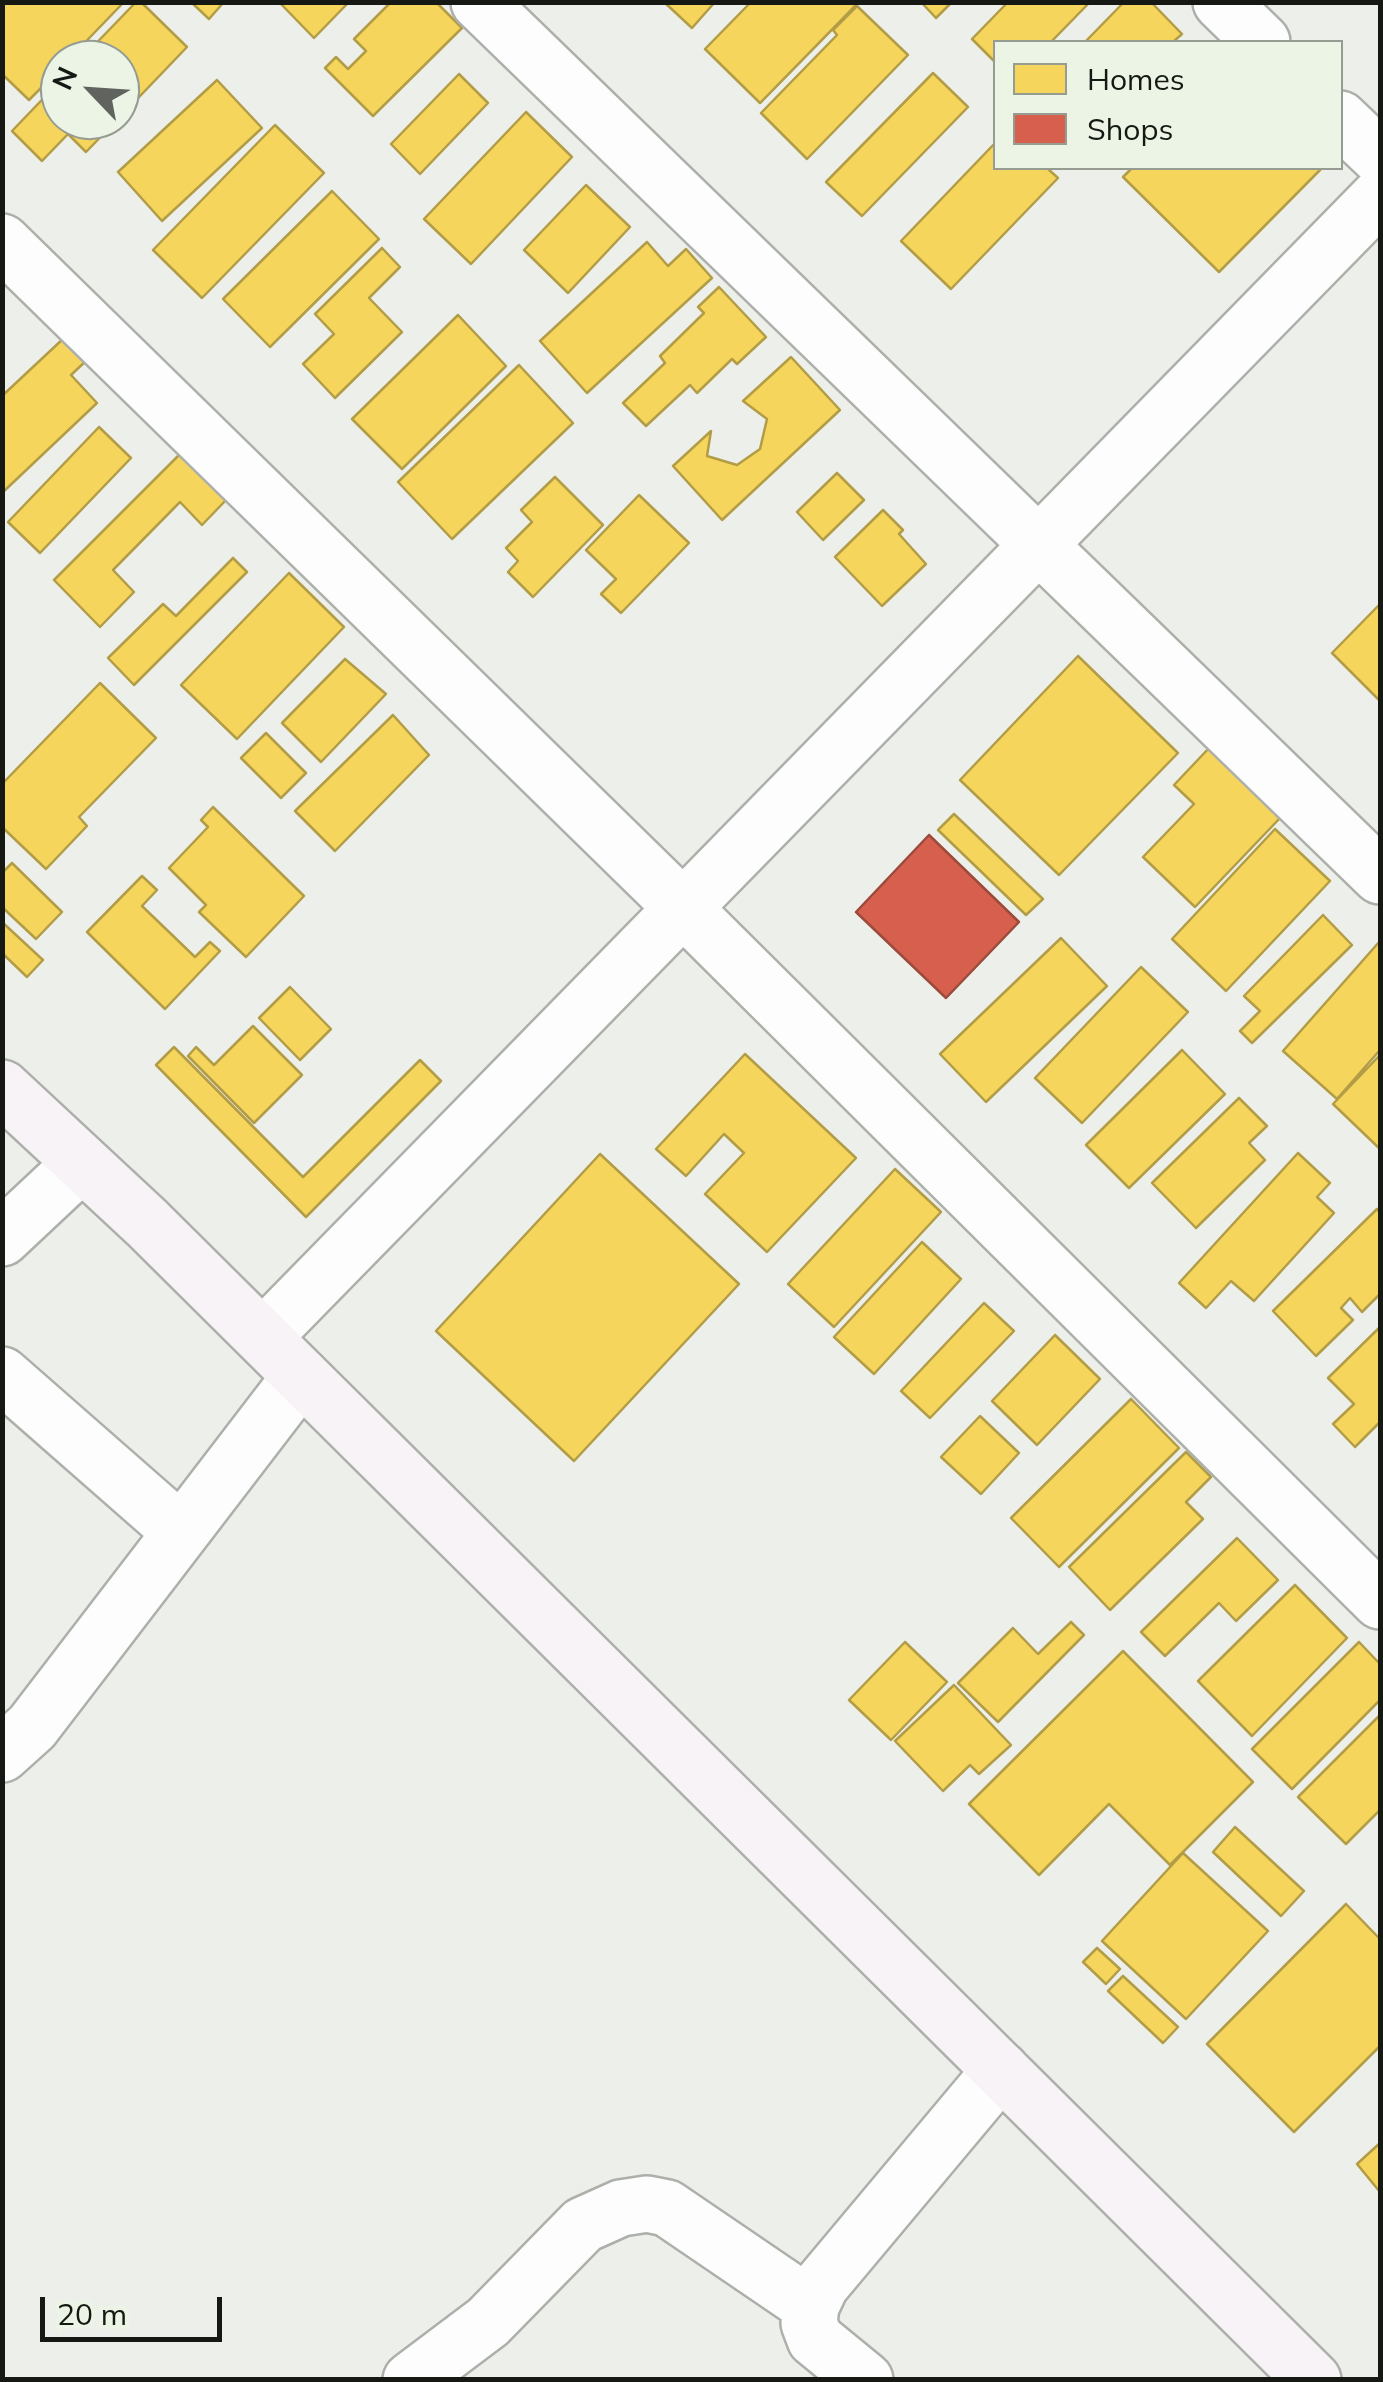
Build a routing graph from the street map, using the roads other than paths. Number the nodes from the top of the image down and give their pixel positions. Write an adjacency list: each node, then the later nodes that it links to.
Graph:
1 (479, 2): 8 (street)
2 (1220, 2): 3 (street)
3 (1260, 40)
4 (1343, 122): 5 (street)
5 (1380, 158)
6 (1380, 196): 8 (street)
7 (2, 242): 10 (street)
8 (1038, 545): 9 (street); 10 (street)
9 (1380, 876)
10 (684, 908): 14 (street); 18 (street)
11 (2, 1088): 12 (street)
12 (82, 1163): 13 (street); 14 (street)
13 (2, 1238)
14 (263, 1338): 16 (street)
15 (2, 1376): 17 (street)
16 (301, 1376): 17 (street); 20 (street)
17 (181, 1532): 19 (street)
18 (1380, 1601)
19 (2, 1754)
20 (1001, 2070): 21 (street); 24 (street)
21 (811, 2306): 22 (street); 23 (street)
22 (847, 2374)
23 (412, 2380)
24 (1313, 2380)

